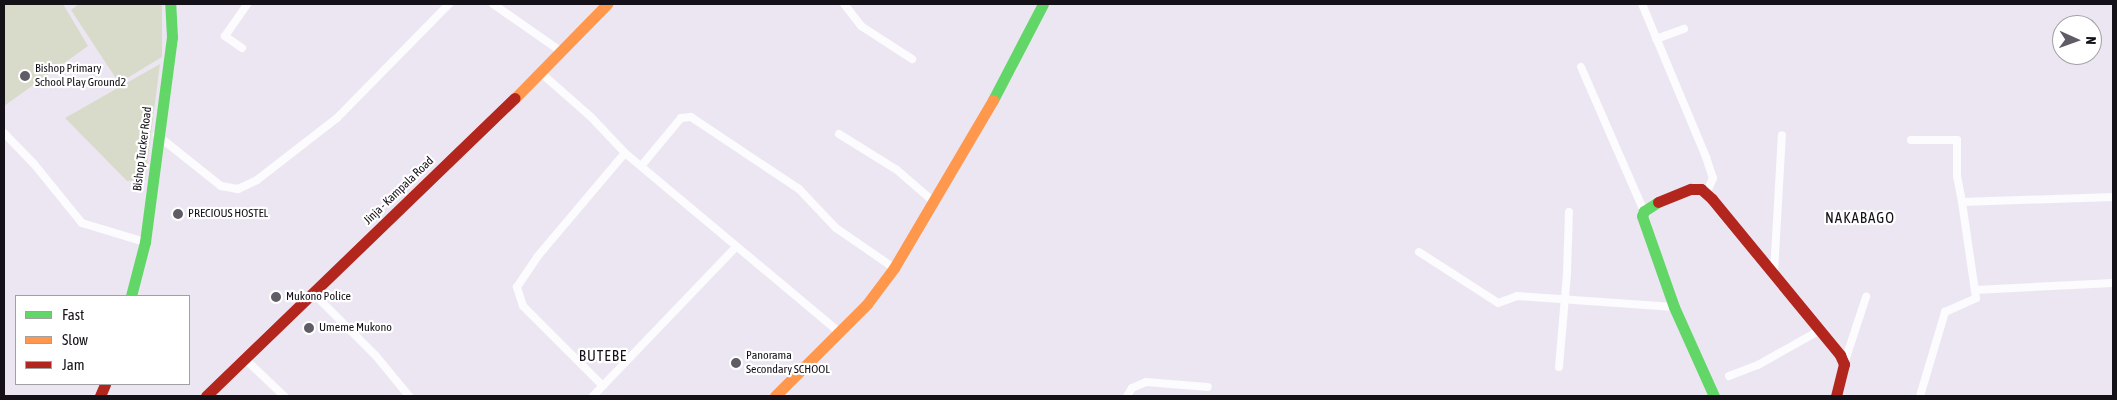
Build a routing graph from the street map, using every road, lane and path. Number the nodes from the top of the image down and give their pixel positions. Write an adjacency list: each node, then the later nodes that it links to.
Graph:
1 (170, 4): 18 (main road, Bishop Tucker Road)
2 (248, 4): 11 (street)
3 (449, 4): 18 (street)
4 (493, 4): 12 (street)
5 (607, 4): 12 (main road, Jinja - Kampala Road)
6 (844, 4): 13 (street)
7 (1044, 4): 25 (main road)
8 (1642, 4): 10 (street)
9 (1684, 29): 10 (street)
10 (1656, 39): 23 (street)
11 (242, 48)
12 (559, 50): 15 (main road, Jinja - Kampala Road)
13 (912, 59)
14 (1581, 67): 27 (street)
15 (541, 73): 21 (street); 36 (main road, Jinja - Kampala Road)
16 (4, 133): 29 (street)
17 (839, 134): 25 (street)
18 (157, 135): 29 (main road, Bishop Tucker Road)
19 (1782, 135): 33 (street)
20 (1911, 140): 26 (street)
21 (624, 153): 22 (street); 47 (street)
22 (642, 165): 30 (street); 32 (street)
23 (1706, 194): 27 (main road); 33 (main road)
24 (2113, 196): 26 (street)
25 (934, 202): 32 (main road)
26 (1962, 202): 35 (street)
27 (1644, 210): 40 (main road)
28 (1568, 212): 39 (street)
29 (146, 242): 37 (main road, Bishop Tucker Road)
30 (736, 247): 41 (street); 47 (street)
31 (1420, 252): 39 (street)
32 (894, 268): 41 (main road)
33 (1774, 272): 42 (main road)
34 (2113, 283): 35 (street)
35 (1975, 290): 57 (street)
36 (313, 293): 43 (main road, Jinja - Kampala Road); 49 (street)
37 (131, 295)
38 (1866, 296): 44 (street)
39 (1565, 301): 40 (street); 45 (street)
40 (1674, 307): 55 (main road)
41 (838, 330): 53 (main road)
42 (1820, 330): 44 (main road); 46 (street)
43 (245, 358): 50 (main road, Jinja - Kampala Road); 51 (street)
44 (1844, 364): 56 (main road)
45 (1559, 366)
46 (1729, 376)
47 (602, 386): 52 (street)
48 (1208, 387): 54 (street)
49 (405, 395)
50 (206, 396)
51 (284, 396)
52 (593, 396)
53 (775, 396)
54 (1128, 396)
55 (1714, 396)
56 (1836, 396)
57 (1920, 396)

